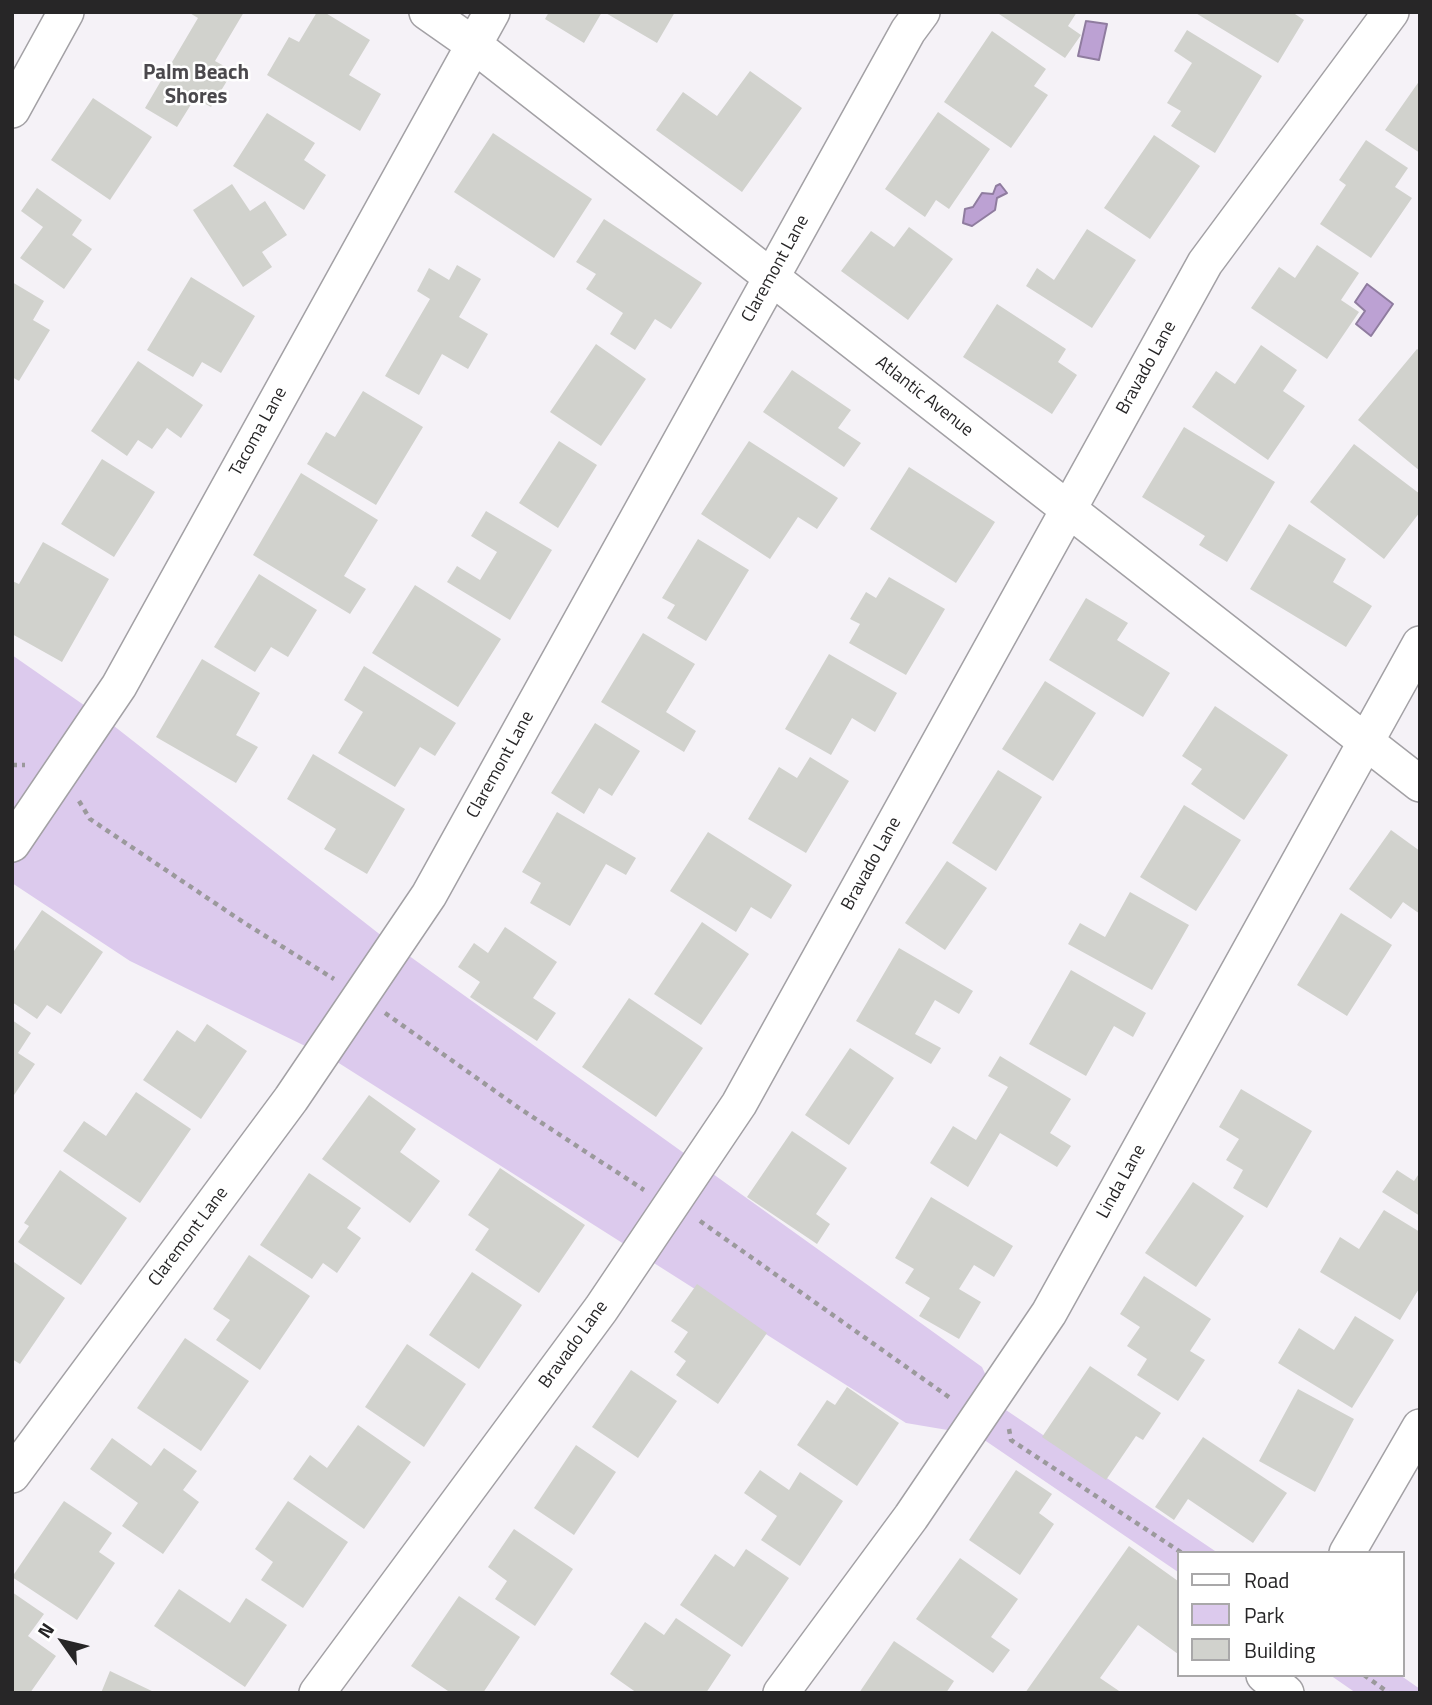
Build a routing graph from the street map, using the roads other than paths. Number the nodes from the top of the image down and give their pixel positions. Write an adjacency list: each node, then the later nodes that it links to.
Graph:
1 (66, 12): 7 (street)
2 (427, 12): 6 (street, Atlantic Avenue)
3 (492, 12): 6 (street, Tacoma Lane)
4 (922, 12): 8 (street, Claremont Lane)
5 (1391, 12): 9 (street, Bravado Lane)
6 (474, 45): 8 (street, Atlantic Avenue); 13 (street, Tacoma Lane)
7 (12, 110)
8 (771, 278): 9 (street, Atlantic Avenue); 15 (street, Claremont Lane)
9 (1068, 510): 11 (street, Atlantic Avenue); 19 (street, Bravado Lane)
10 (1420, 644): 11 (street, Linda Lane)
11 (1366, 742): 12 (street, Atlantic Avenue); 20 (street, Linda Lane)
12 (1420, 784)
13 (12, 844)
14 (1420, 1427): 16 (street)
15 (12, 1475)
16 (1348, 1551)
17 (1263, 1677): 21 (street)
18 (1266, 1677): 22 (street)
19 (317, 1693)
20 (781, 1693)
21 (1252, 1693)
22 (1286, 1693)

